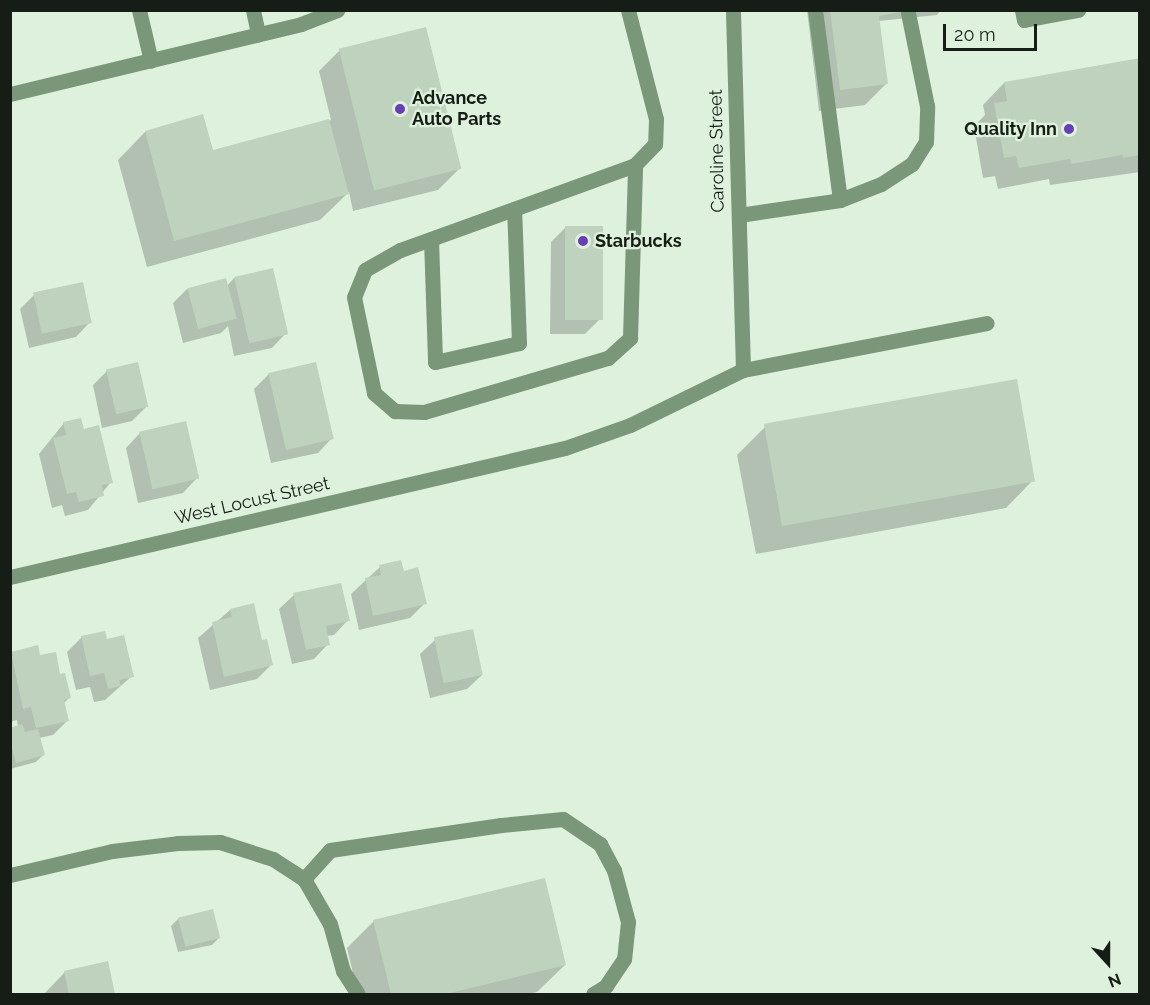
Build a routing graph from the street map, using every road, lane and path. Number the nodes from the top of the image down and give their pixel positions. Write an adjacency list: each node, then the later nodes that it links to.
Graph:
1 (139, 10): 11 (street)
2 (253, 10): 10 (street)
3 (337, 10): 10 (street)
4 (628, 10): 13 (street)
5 (733, 10): 16 (street, Caroline Street)
6 (815, 10): 14 (street)
7 (1022, 10): 8 (street)
8 (1078, 10)
9 (908, 13): 14 (street)
10 (258, 34): 11 (street)
11 (151, 61): 12 (street)
12 (10, 94)
13 (636, 165): 15 (street); 17 (street)
14 (840, 200): 16 (street)
15 (514, 209): 17 (street); 17 (street)
16 (738, 215): 19 (street, Caroline Street)
17 (431, 239)
18 (987, 323): 19 (street, West Locust Street)
19 (743, 370): 20 (street, West Locust Street)
20 (10, 577)
21 (10, 875): 22 (street)
22 (304, 879): 23 (street); 24 (street)
23 (358, 994)
24 (593, 994)

